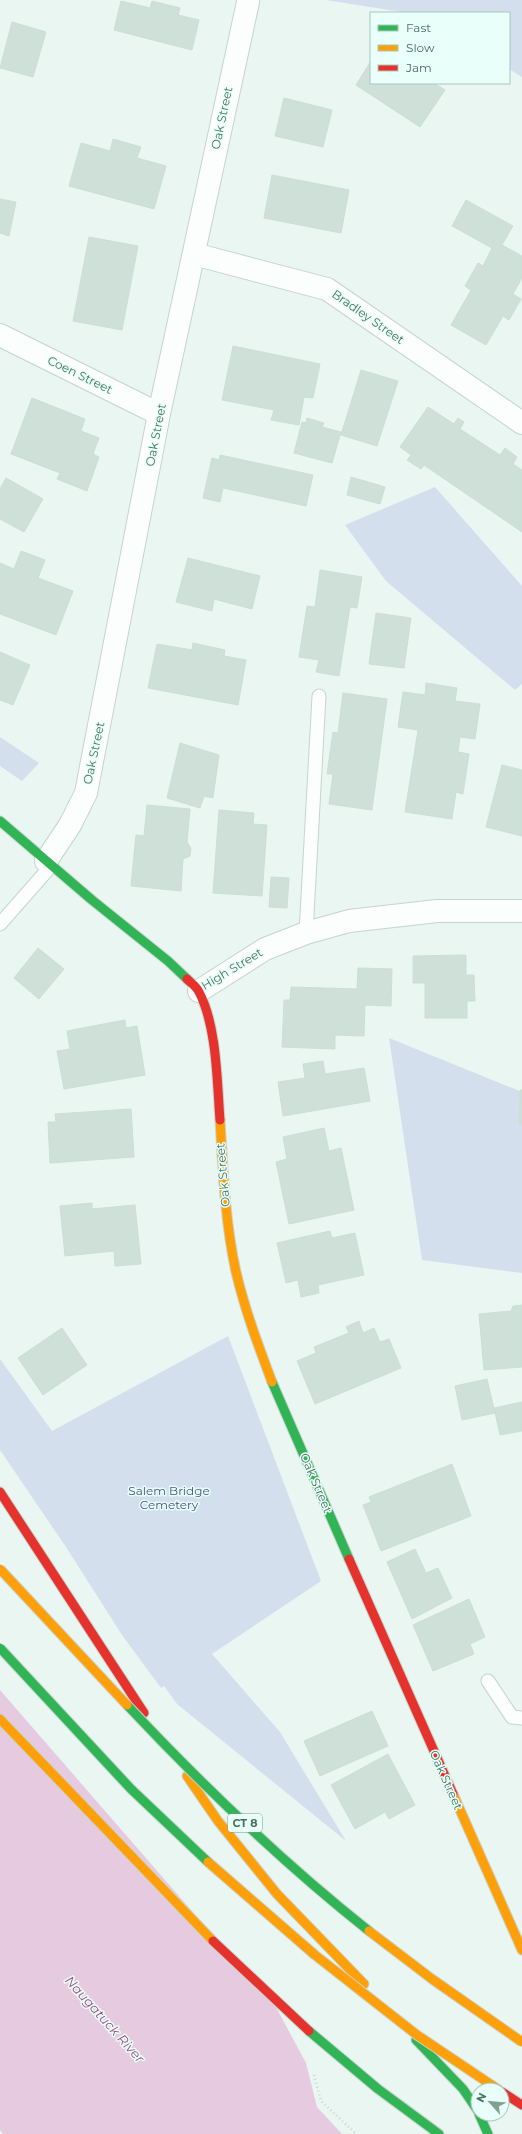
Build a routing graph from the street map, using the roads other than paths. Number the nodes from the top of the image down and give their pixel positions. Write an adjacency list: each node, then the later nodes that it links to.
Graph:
1 (248, 2): 2 (street, Oak Street)
2 (194, 254): 4 (street, Oak Street); 5 (street, Bradley Street)
3 (0, 335): 4 (street, Coen Street)
4 (159, 414): 8 (street, Oak Street)
5 (522, 423)
6 (319, 696): 11 (lane)
7 (0, 821): 8 (main road, High Street)
8 (48, 863): 10 (lane); 12 (main road, High Street)
9 (522, 911): 11 (street, High Street)
10 (0, 924)
11 (306, 933): 12 (street, High Street)
12 (199, 991): 19 (main road, Oak Street)
13 (0, 1492): 23 (main road)
14 (0, 1569): 20 (main road, CT 8, bridge)
15 (0, 1648): 21 (main road, bridge)
16 (488, 1680): 17 (lane)
17 (522, 1718)
18 (0, 1720): 26 (main road)
19 (522, 1950)
20 (522, 2042)
21 (487, 2082)
22 (510, 2097): 24 (main road)
23 (470, 2099)
24 (522, 2105)
25 (483, 2122): 27 (main road)
26 (439, 2134)
27 (488, 2134)

